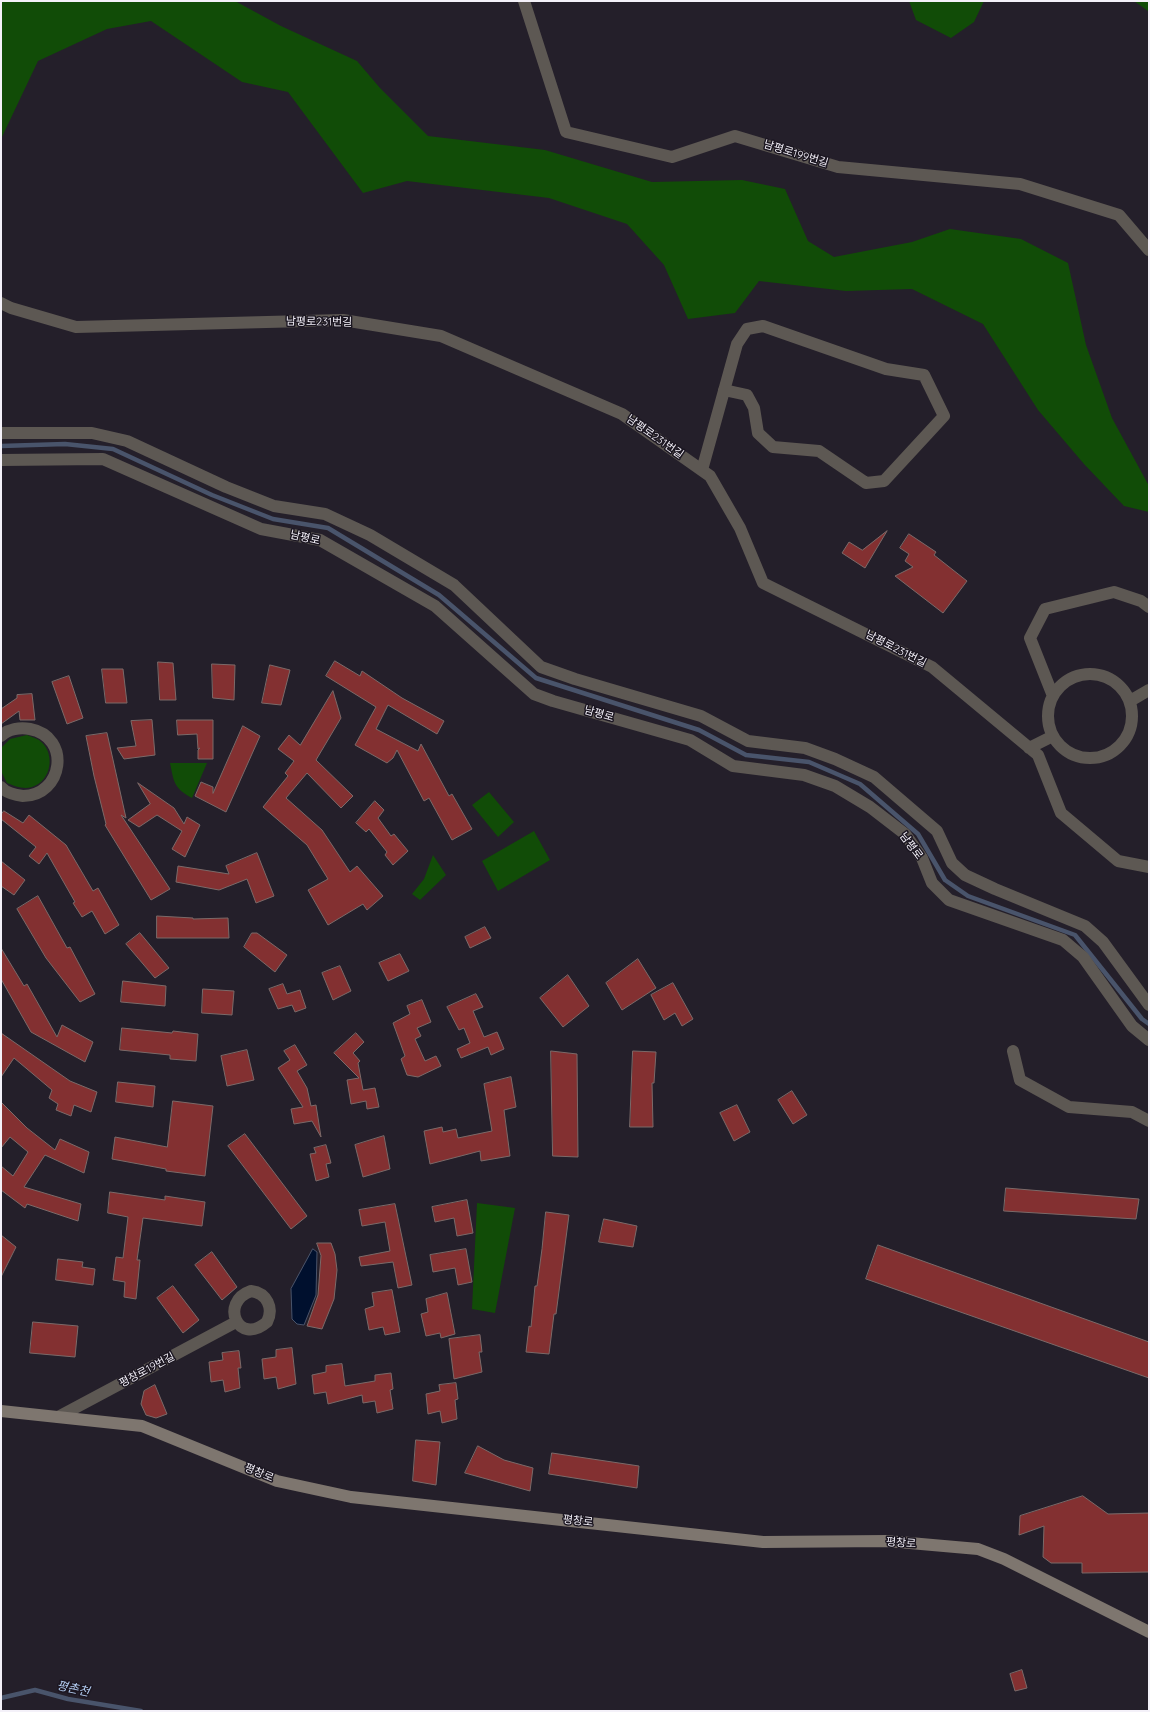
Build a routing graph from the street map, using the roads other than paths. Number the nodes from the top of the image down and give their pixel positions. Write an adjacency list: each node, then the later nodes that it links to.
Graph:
1 (524, 1): 2 (street, 남평로199번길)
2 (1149, 250)
3 (1, 303): 7 (street, 남평로231번길)
4 (724, 390): 4 (street); 7 (street)
5 (1, 433): 17 (street)
6 (1, 460): 18 (street, 남평로)
7 (702, 470): 14 (street, 남평로231번길)
8 (1149, 607): 10 (street)
9 (1149, 690): 11 (street)
10 (1053, 696): 11 (street); 13 (street)
11 (1130, 701): 13 (street)
12 (2, 734): 15 (street)
13 (1053, 736): 14 (street)
14 (1029, 748): 16 (street, 남평로231번길)
15 (1, 787)
16 (1149, 867)
17 (1149, 1005)
18 (1149, 1040)
19 (1013, 1051): 20 (street)
20 (1149, 1121)
21 (236, 1322): 23 (street, 평창로19번길)
22 (1, 1411): 23 (street, 평창로)
23 (58, 1417): 24 (street, 평창로)
24 (1149, 1632)

